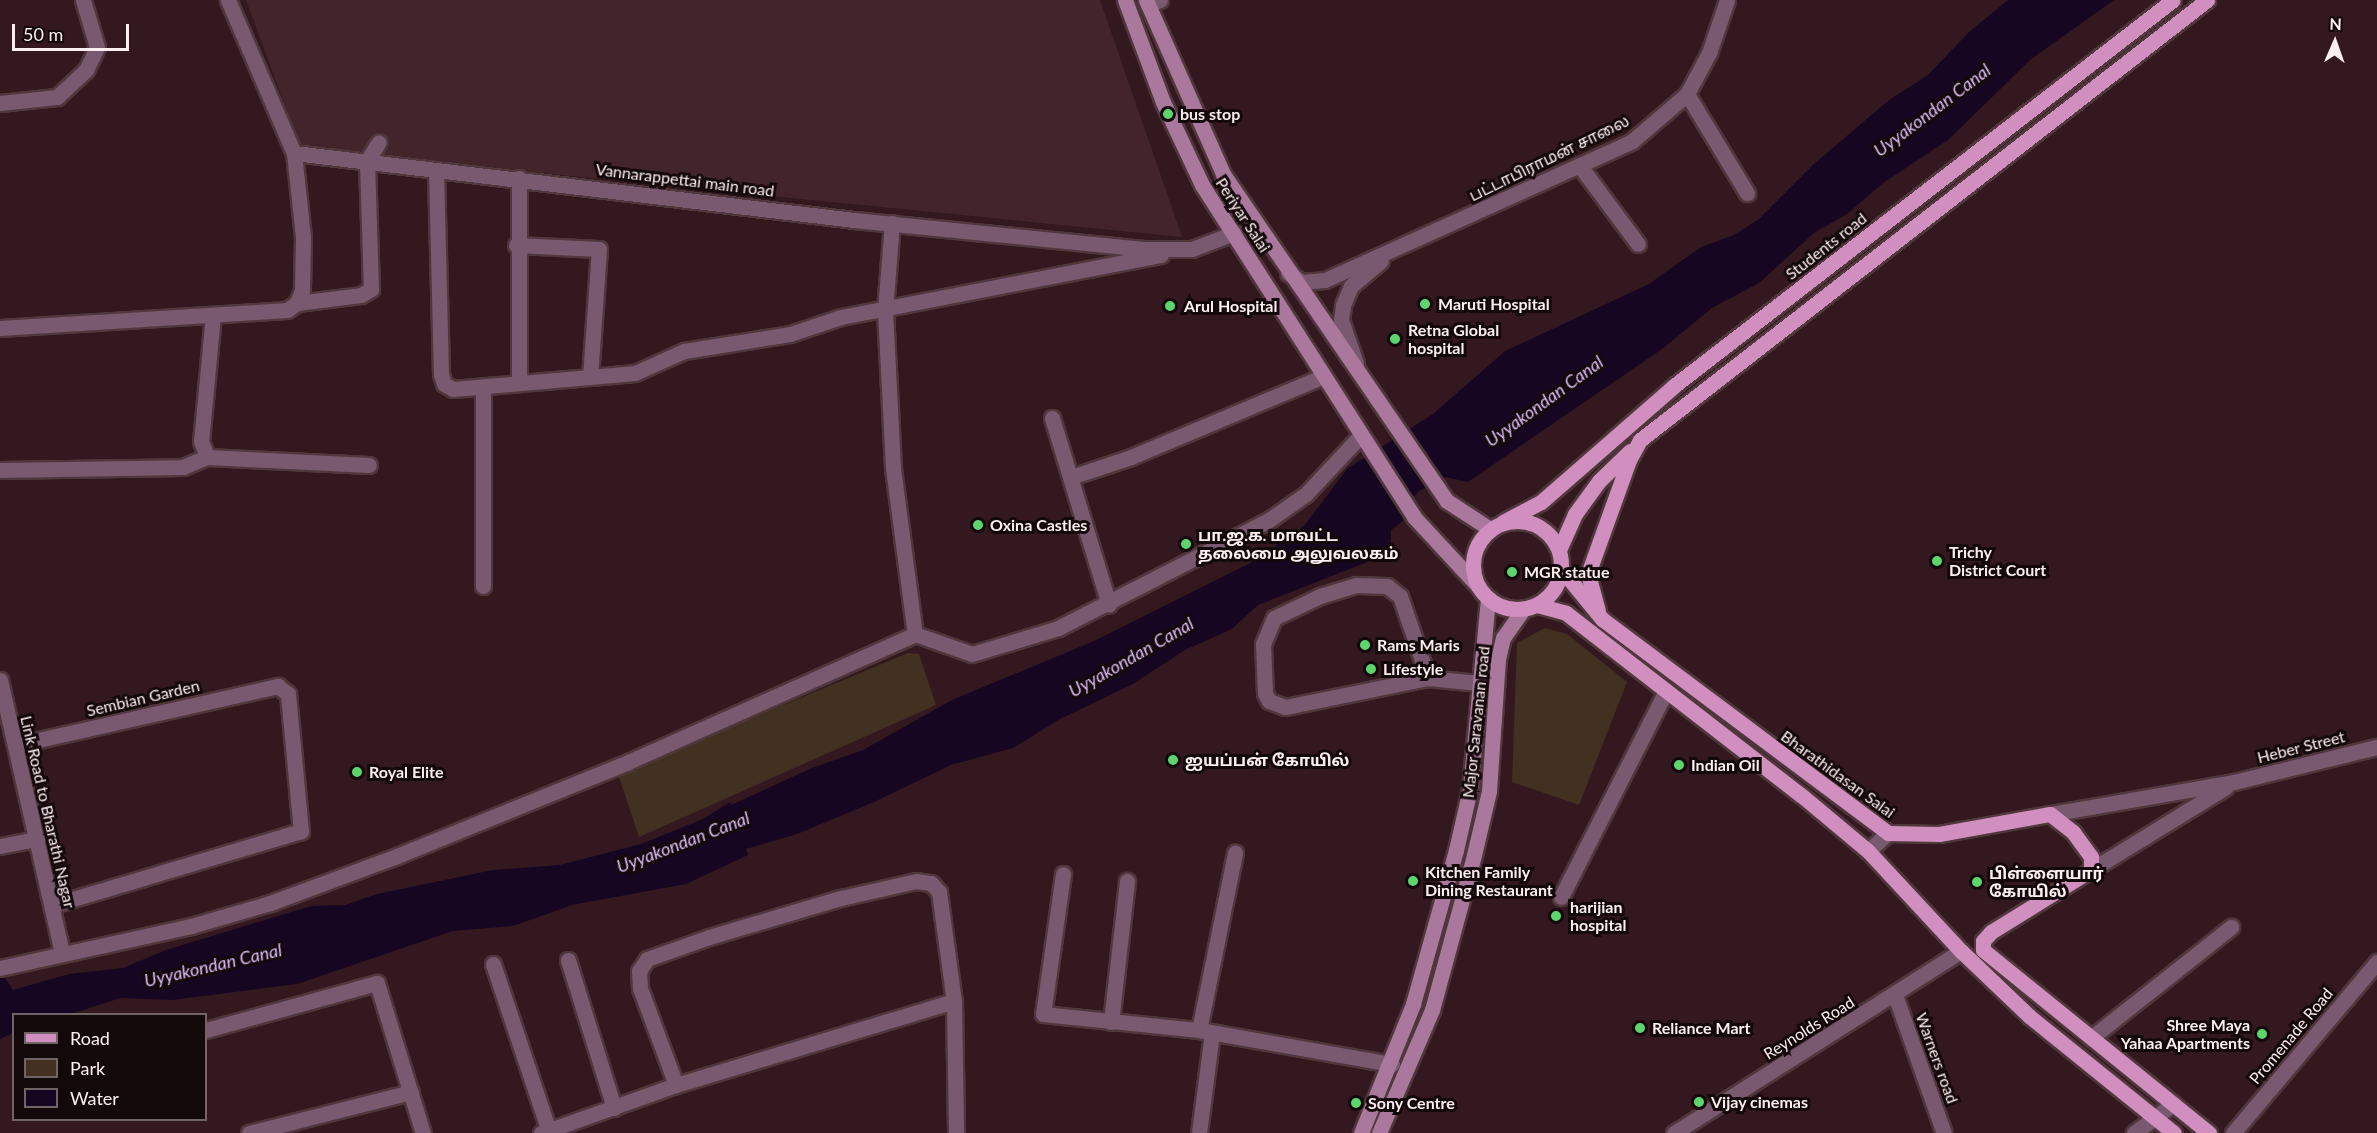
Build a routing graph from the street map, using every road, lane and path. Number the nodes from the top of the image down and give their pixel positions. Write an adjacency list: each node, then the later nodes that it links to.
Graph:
1 (82, 0): 9 (street)
2 (228, 0): 11 (street)
3 (1125, 0): 18 (main road, Periyar Salai)
4 (1726, 0): 8 (street, பட்டாபிராமன் சாலை)
5 (2173, 0): 40 (main road, Students road)
6 (2207, 0): 35 (main road)
7 (1151, 2): 23 (main road, Periyar Salai)
8 (1687, 94): 13 (street, பட்டாபிராமன் சாலை); 16 (street)
9 (0, 103)
10 (380, 142): 12 (street)
11 (294, 153): 12 (street, Vannarappettai main road); 24 (street)
12 (367, 161): 14 (street, Vannarappettai main road); 24 (street)
13 (1580, 166): 19 (street); 22 (street, பட்டாபிராமன் சாலை)
14 (436, 170): 15 (street, Vannarappettai main road); 32 (street)
15 (519, 178): 17 (street, Vannarappettai main road); 20 (street)
16 (1747, 193)
17 (892, 224): 21 (street, Vannarappettai main road); 25 (street)
18 (1234, 233): 21 (street, Vannarappettai main road); 28 (main road, Periyar Salai)
19 (1638, 244)
20 (516, 245): 30 (street); 31 (street)
21 (1192, 249): 25 (street)
22 (1390, 253): 23 (street); 29 (street)
23 (1287, 273): 29 (main road, Periyar Salai)
24 (297, 303): 26 (street)
25 (885, 310): 30 (street); 49 (street)
26 (213, 315): 27 (street); 36 (street)
27 (0, 328)
28 (1324, 376): 34 (main road, Periyar Salai); 39 (street)
29 (1360, 376): 40 (main road, Periyar Salai)
30 (590, 377): 31 (street)
31 (519, 380): 32 (street)
32 (483, 387): 44 (street)
33 (1052, 418): 39 (street)
34 (1361, 435): 43 (main road); 46 (street)
35 (1640, 440): 41 (main road); 48 (main road)
36 (207, 456): 37 (street); 38 (street)
37 (369, 465)
38 (0, 470)
39 (1071, 477): 46 (street)
40 (1496, 526): 41 (main road); 43 (main road)
41 (1559, 550): 42 (main road)
42 (1561, 569): 47 (main road); 48 (main road, Bharathidasan Salai)
43 (1477, 585): 45 (main road)
44 (483, 586)
45 (1488, 598): 47 (main road); 52 (main road, Major Saravanan road)
46 (1109, 605): 49 (street)
47 (1530, 607): 53 (main road); 94 (main road, Major Saravanan road)
48 (1602, 619): 59 (main road, Bharathidasan Salai)
49 (915, 634): 71 (street)
50 (1428, 678): 50 (street); 52 (street)
51 (0, 680): 54 (street, Link Road to Bharathi Nagar)
52 (1479, 683): 82 (main road, Major Saravanan road)
53 (1666, 691): 62 (main road); 67 (street)
54 (3, 718): 55 (street, Link Road to Bharathi Nagar)
55 (16, 745): 60 (street, Link Road to Bharathi Nagar); 68 (street, Sembian Garden)
56 (2377, 747): 57 (street, Heber Street)
57 (2234, 782): 58 (street); 64 (street)
58 (2050, 814): 59 (main road, Bharathidasan Salai); 64 (main road)
59 (1888, 833): 62 (street)
60 (37, 839): 61 (street); 68 (street, Link Road to Bharathi Nagar)
61 (0, 846)
62 (1868, 851): 70 (main road)
63 (1235, 853): 80 (street)
64 (2091, 870): 81 (main road)
65 (1063, 874): 78 (street)
66 (1127, 881): 78 (street)
67 (1562, 897)
68 (52, 905): 71 (street, Link Road to Bharathi Nagar)
69 (2231, 927): 81 (street)
70 (1961, 951): 76 (street, Reynolds Road); 87 (main road)
71 (62, 953): 75 (street)
72 (568, 960): 86 (street)
73 (2377, 962): 100 (street, Promenade Road)
74 (493, 964): 88 (street)
75 (0, 968)
76 (1895, 995): 95 (street, Reynolds Road); 96 (street, Warners road)
77 (954, 1001): 83 (street); 83 (street); 91 (street)
78 (1111, 1022): 80 (street)
79 (207, 1030): 84 (street)
80 (1206, 1032): 82 (street); 92 (street)
81 (2091, 1038): 85 (main road)
82 (1392, 1064): 93 (main road, Major Saravanan road)
83 (676, 1085): 86 (street)
84 (411, 1092): 89 (street); 90 (street)
85 (2173, 1104): 87 (street); 99 (main road)
86 (614, 1108): 88 (street)
87 (2156, 1119): 97 (street); 98 (main road)
88 (545, 1132)
89 (249, 1133)
90 (423, 1133)
91 (956, 1133)
92 (1198, 1133)
93 (1361, 1133)
94 (1379, 1133)
95 (1674, 1133)
96 (1944, 1133)
97 (2134, 1133)
98 (2174, 1133)
99 (2209, 1133)
100 (2233, 1133)

